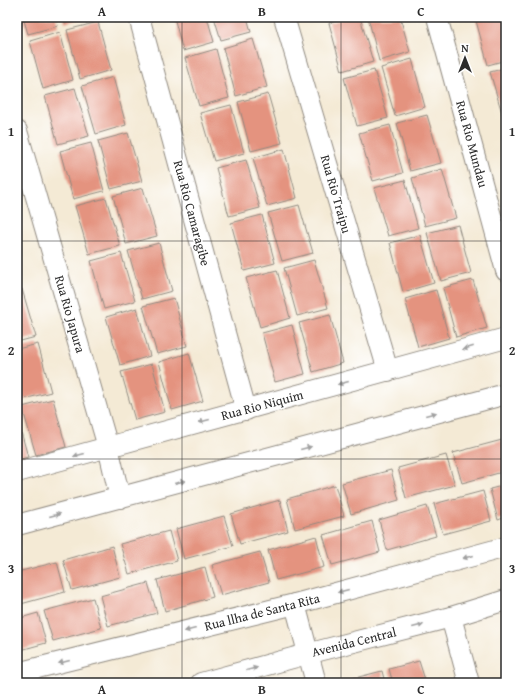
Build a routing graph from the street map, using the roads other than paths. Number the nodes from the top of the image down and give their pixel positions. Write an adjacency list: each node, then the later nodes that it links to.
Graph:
1 (139, 17): 9 (street, Rua Rio Camaragibe)
2 (284, 17): 7 (street, Rua Rio Traipu)
3 (437, 17): 5 (street, Rua Rio Mundau)
4 (17, 130): 10 (street, Rua Rio Japura)
5 (506, 271)
6 (506, 338): 7 (street, Rua Rio Niquim, one-way to 7)
7 (388, 371): 9 (street, Rua Rio Niquim, one-way to 9)
8 (506, 394): 12 (street, one-way to 8)
9 (246, 410): 10 (street, Rua Rio Niquim, one-way to 10)
10 (108, 447): 11 (street, Rua Rio Niquim, one-way to 11); 12 (street, Rua Rio Japura)
11 (17, 472)
12 (120, 498): 13 (street, one-way to 12)
13 (17, 525)
14 (506, 547): 16 (street, Rua llha de Santa Rita, one-way to 16)
15 (506, 600): 17 (street, Avenida Central)
16 (295, 604): 18 (street); 19 (street, Rua llha de Santa Rita, one-way to 19)
17 (451, 617): 18 (street, Avenida Central, one-way to 17); 22 (street)
18 (307, 654): 20 (street, Avenida Central, one-way to 18); 21 (street)
19 (17, 673)
20 (201, 683)
21 (316, 683)
22 (469, 683)

